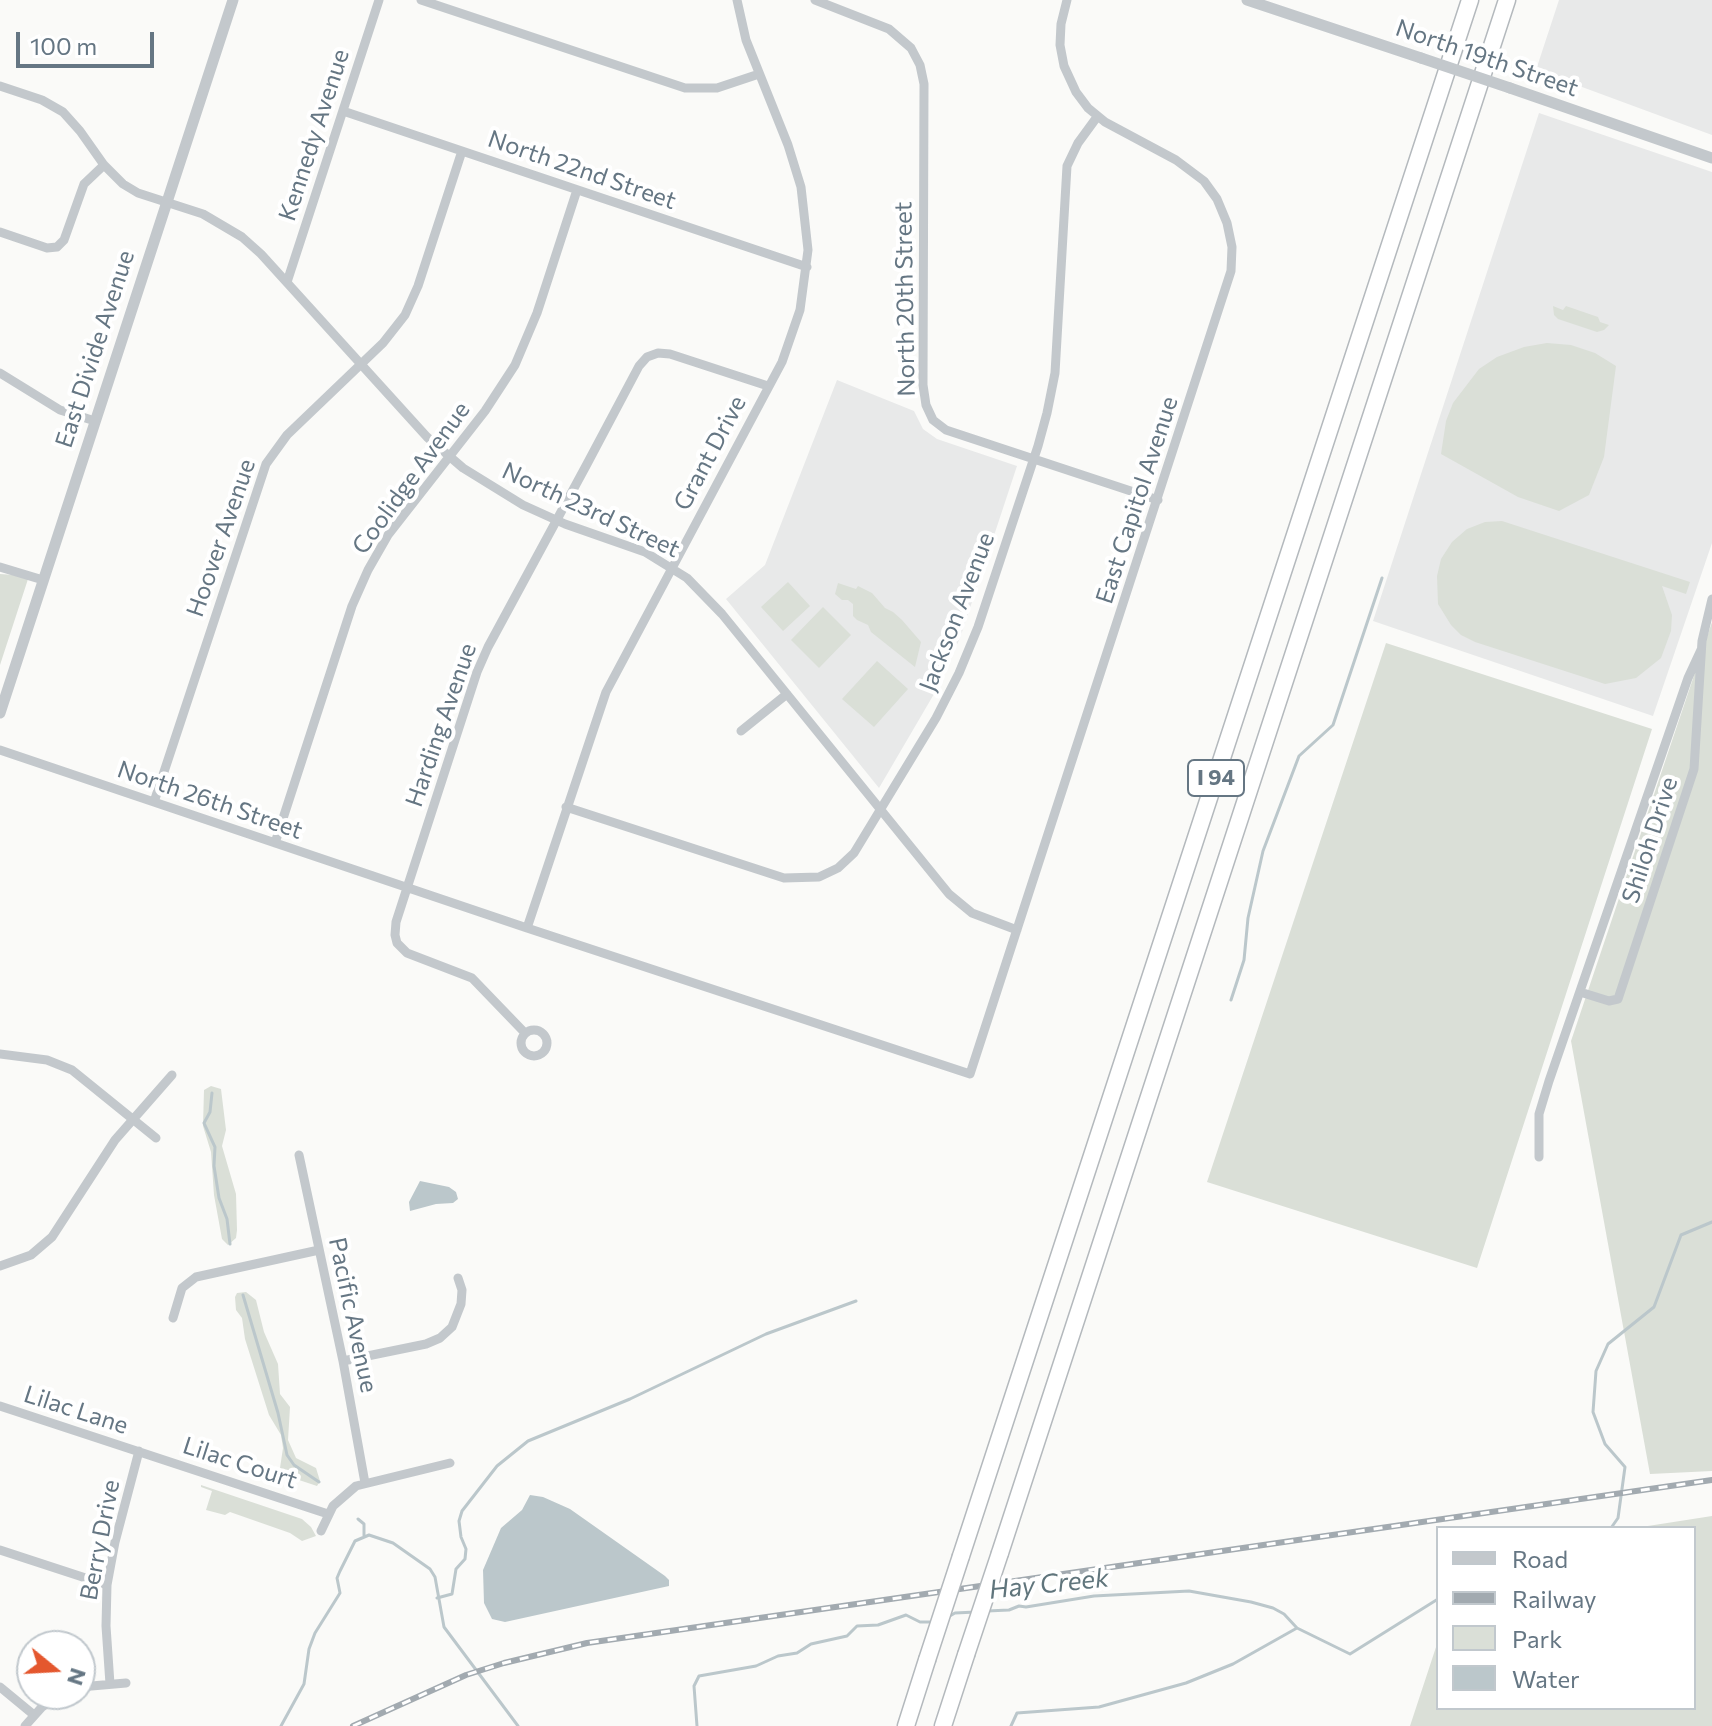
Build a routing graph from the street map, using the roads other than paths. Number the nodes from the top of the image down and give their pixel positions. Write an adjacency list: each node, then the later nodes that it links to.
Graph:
1 (233, 0): 18 (street, East Divide Avenue)
2 (379, 0): 12 (street, Kennedy Avenue)
3 (421, 0): 10 (street)
4 (737, 0): 10 (street, Grant Drive)
5 (815, 0): 27 (street, North 20th Street)
6 (1067, 0): 13 (street, East Capitol Avenue)
7 (1247, 0): 15 (street, North 19th Street, bridge)
8 (1470, 0): 74 (highway, I 94, bridge)
9 (1507, 0): 75 (highway, I 94, bridge)
10 (759, 74): 20 (street, Grant Drive)
11 (0, 86): 16 (street, North 23rd Street)
12 (343, 111): 14 (street, North 22nd Street); 21 (street, Kennedy Avenue)
13 (1097, 117): 27 (street, Jackson Avenue); 28 (street, East Capitol Avenue)
14 (462, 151): 17 (street, North 22nd Street); 22 (street, Hoover Avenue)
15 (1712, 158)
16 (104, 165): 18 (street, North 23rd Street); 19 (street)
17 (577, 190): 20 (street, North 22nd Street); 26 (street, Coolidge Avenue)
18 (167, 202): 21 (street, North 23rd Street); 25 (street, East Divide Avenue)
19 (0, 232)
20 (807, 267): 24 (street, Grant Drive)
21 (287, 282): 22 (street, North 23rd Street)
22 (360, 364): 26 (street, North 23rd Street); 39 (street, Hoover Avenue)
23 (0, 373): 25 (street)
24 (768, 386): 29 (street, Harding Avenue); 31 (street, Grant Drive)
25 (95, 421): 32 (street, East Divide Avenue)
26 (449, 457): 29 (street, North 23rd Street); 42 (street, Coolidge Avenue)
27 (1033, 459): 28 (street, North 20th Street); 41 (street, Jackson Avenue)
28 (1158, 500): 45 (street, East Capitol Avenue)
29 (556, 521): 31 (street, North 23rd Street); 43 (street, Harding Avenue)
30 (0, 567): 32 (street)
31 (672, 567): 35 (street, North 23rd Street); 40 (street, Grant Drive)
32 (43, 580): 36 (street, East Divide Avenue)
33 (1712, 599): 34 (street, Shiloh Drive)
34 (1701, 650): 46 (street, Shiloh Drive); 46 (street, Shiloh Drive)
35 (787, 694): 37 (street); 41 (street, North 23rd Street)
36 (0, 713)
37 (741, 731)
38 (0, 750): 39 (street, North 26th Street)
39 (154, 802): 42 (street, North 26th Street)
40 (566, 807): 41 (street, Jackson Avenue); 44 (street, Grant Drive)
41 (881, 810): 45 (street, North 23rd Street)
42 (275, 843): 43 (street, North 26th Street)
43 (407, 887): 44 (street); 47 (street, Harding Avenue)
44 (527, 928): 45 (street, East Capitol Avenue)
45 (1017, 930)
46 (1580, 992): 53 (street, Shiloh Drive)
47 (525, 1033)
48 (0, 1054): 50 (street)
49 (172, 1075): 50 (street)
50 (132, 1118): 51 (street); 55 (street)
51 (156, 1138)
52 (299, 1155): 54 (street, Pacific Avenue)
53 (1539, 1157)
54 (319, 1250): 57 (street); 58 (street, Pacific Avenue)
55 (0, 1266)
56 (458, 1278): 58 (street)
57 (173, 1318)
58 (343, 1361): 62 (street, Pacific Avenue)
59 (0, 1406): 60 (street, Lilac Lane)
60 (139, 1451): 63 (street, Lilac Court); 66 (street, Berry Drive)
61 (450, 1463): 62 (street)
62 (365, 1483): 63 (street)
63 (328, 1514): 64 (street)
64 (321, 1531)
65 (0, 1550): 66 (street)
66 (107, 1585): 68 (street, Berry Drive)
67 (126, 1683): 68 (street)
68 (110, 1684): 69 (street)
69 (96, 1685)
70 (0, 1687): 72 (street)
71 (40, 1710): 72 (street)
72 (34, 1715): 73 (street)
73 (25, 1726)
74 (906, 1726)
75 (943, 1726)

